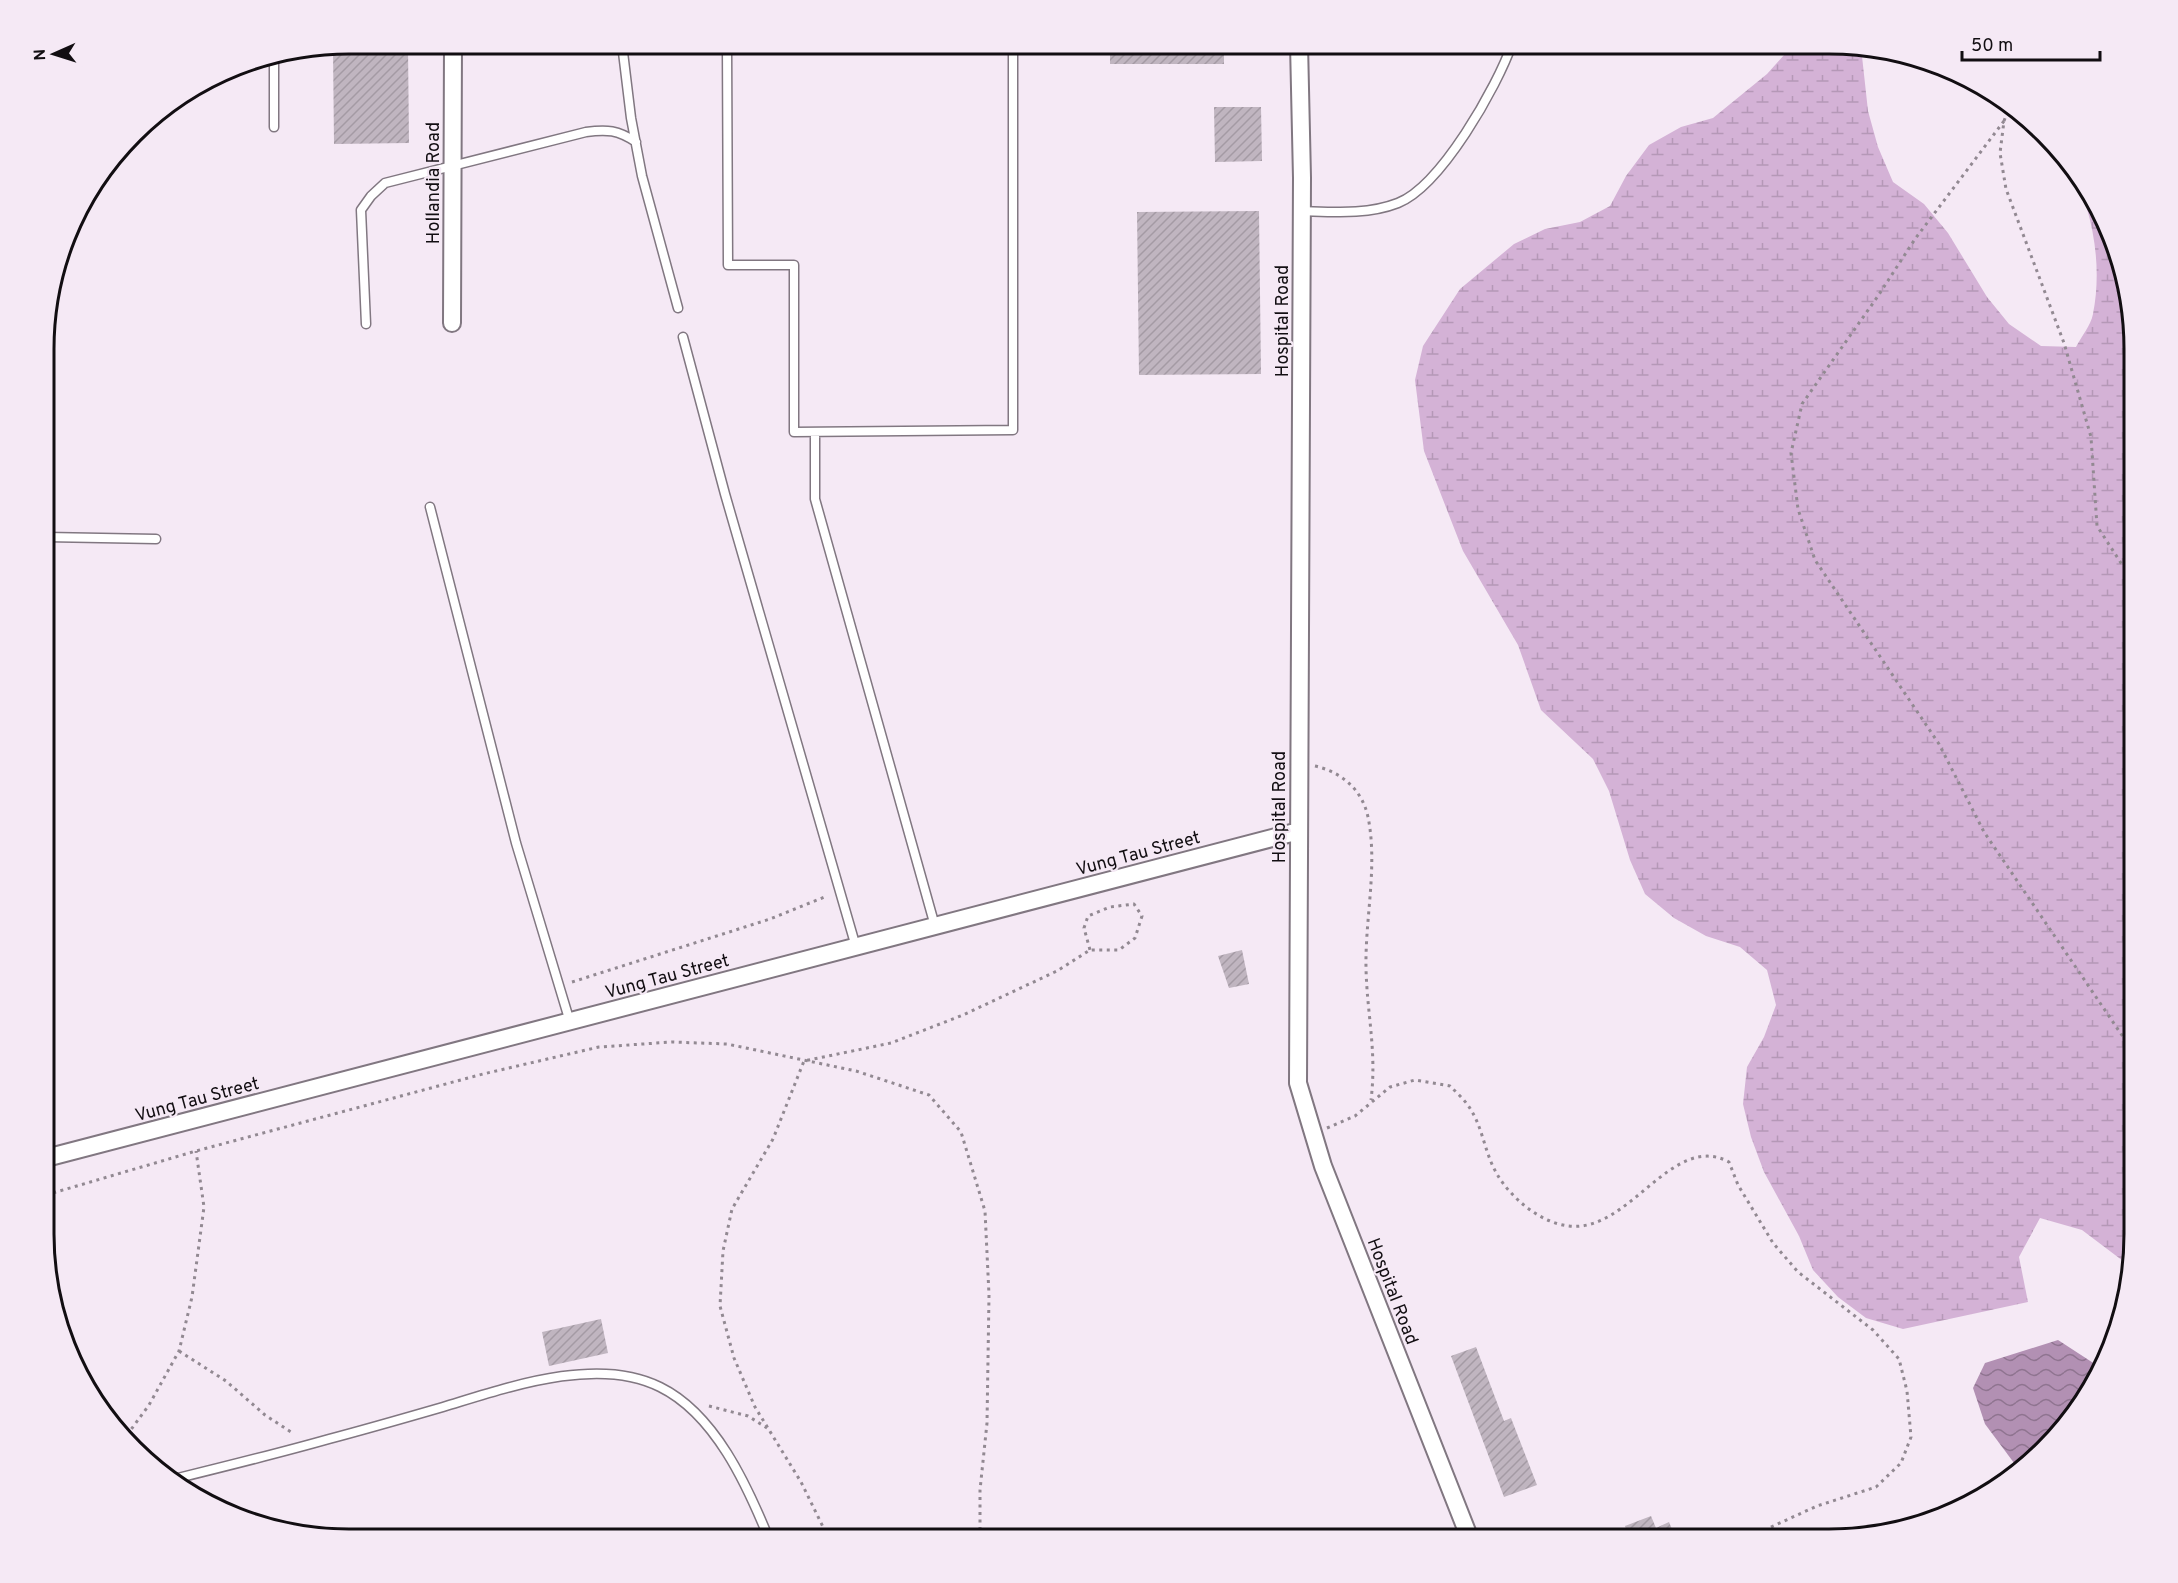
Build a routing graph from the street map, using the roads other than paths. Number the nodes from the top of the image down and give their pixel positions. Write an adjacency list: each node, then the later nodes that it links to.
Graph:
1 (453, 54): 10 (street, Hollandia Road)
2 (623, 54): 9 (lane)
3 (727, 54): 16 (lane)
4 (1012, 54): 16 (lane)
5 (1299, 54): 11 (street, Hospital Road)
6 (1507, 54): 11 (lane)
7 (274, 64): 8 (lane)
8 (274, 128)
9 (636, 142): 10 (lane); 12 (lane)
10 (453, 165): 13 (street, Hollandia Road); 14 (lane)
11 (1302, 211): 20 (street, Hospital Road)
12 (678, 308)
13 (452, 323)
14 (366, 324)
15 (683, 337): 22 (lane)
16 (814, 432): 21 (lane)
17 (430, 507): 23 (lane)
18 (54, 537): 19 (lane)
19 (156, 539)
20 (1299, 831): 21 (street, Vung Tau Street); 27 (street, Hospital Road)
21 (935, 927): 22 (street, Vung Tau Street)
22 (856, 947): 23 (street, Vung Tau Street)
23 (570, 1022): 24 (street, Vung Tau Street)
24 (54, 1156)
25 (182, 1477): 26 (lane)
26 (765, 1529)
27 (1466, 1529)

